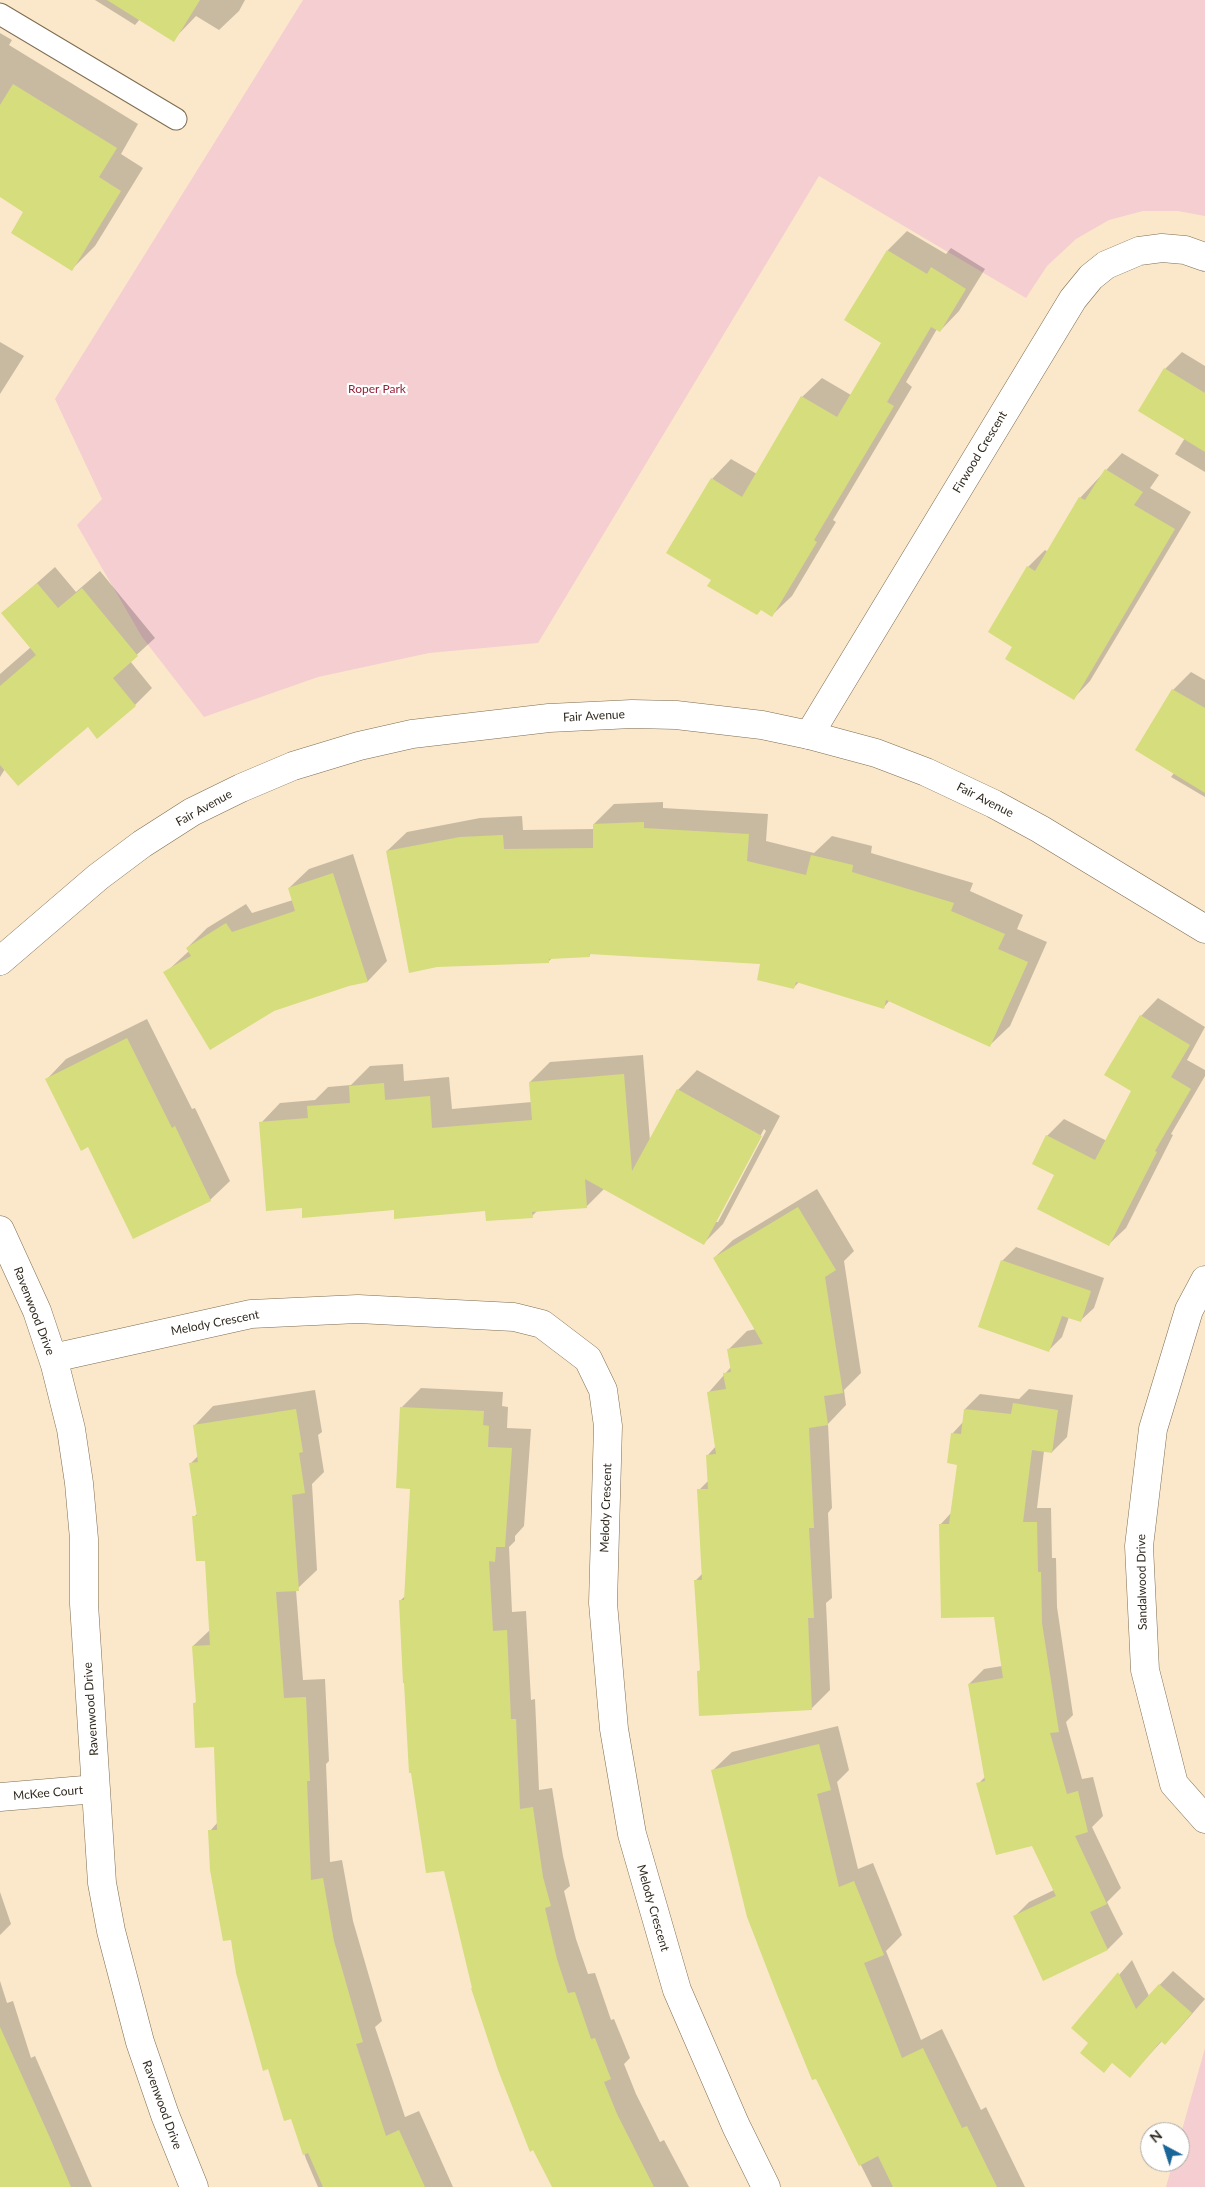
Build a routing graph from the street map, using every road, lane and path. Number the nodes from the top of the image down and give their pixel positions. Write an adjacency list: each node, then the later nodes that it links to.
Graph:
1 (0, 14): 2 (lane)
2 (176, 119)
3 (1205, 257): 4 (street, Firwood Crescent)
4 (809, 735): 5 (street, Fair Avenue); 6 (street, Fair Avenue)
5 (1205, 929)
6 (0, 961)
7 (0, 1230): 9 (street, Ravenwood Drive)
8 (1205, 1280): 12 (street, Sandalwood Drive)
9 (52, 1358): 10 (street, Ravenwood Drive); 14 (street, Melody Crescent)
10 (96, 1789): 11 (street, McKee Court); 13 (street, Ravenwood Drive)
11 (0, 1797)
12 (1205, 1819)
13 (194, 2187)
14 (766, 2187)

